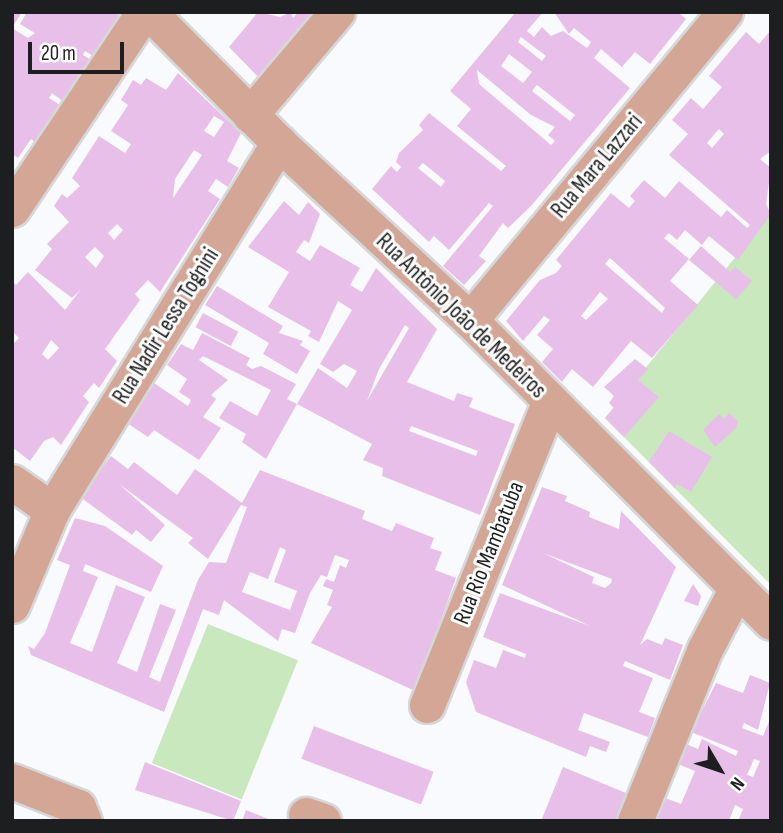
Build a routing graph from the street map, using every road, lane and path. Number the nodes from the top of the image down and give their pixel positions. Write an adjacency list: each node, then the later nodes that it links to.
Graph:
1 (147, 12): 4 (street, Rua Antônio João de Medeiros); 6 (street)
2 (337, 12): 4 (street)
3 (725, 12): 7 (street, Rua Mara Lazzari)
4 (250, 114): 5 (street, Rua Antônio João de Medeiros)
5 (279, 143): 7 (street, Rua Antônio João de Medeiros); 10 (street, Rua Nadir Lessa Tognini)
6 (12, 209)
7 (470, 320): 8 (street, Rua Antônio João de Medeiros)
8 (550, 401): 11 (street, Rua Antônio João de Medeiros); 14 (street, Rua Rio Mambatuba)
9 (12, 482): 10 (street)
10 (52, 510): 12 (street, Rua Nadir Lessa Tognini)
11 (737, 588): 13 (street, Rua Antônio João de Medeiros); 17 (street)
12 (12, 605)
13 (771, 622)
14 (427, 705)
15 (12, 781): 16 (street)
16 (84, 821)
17 (635, 821)

